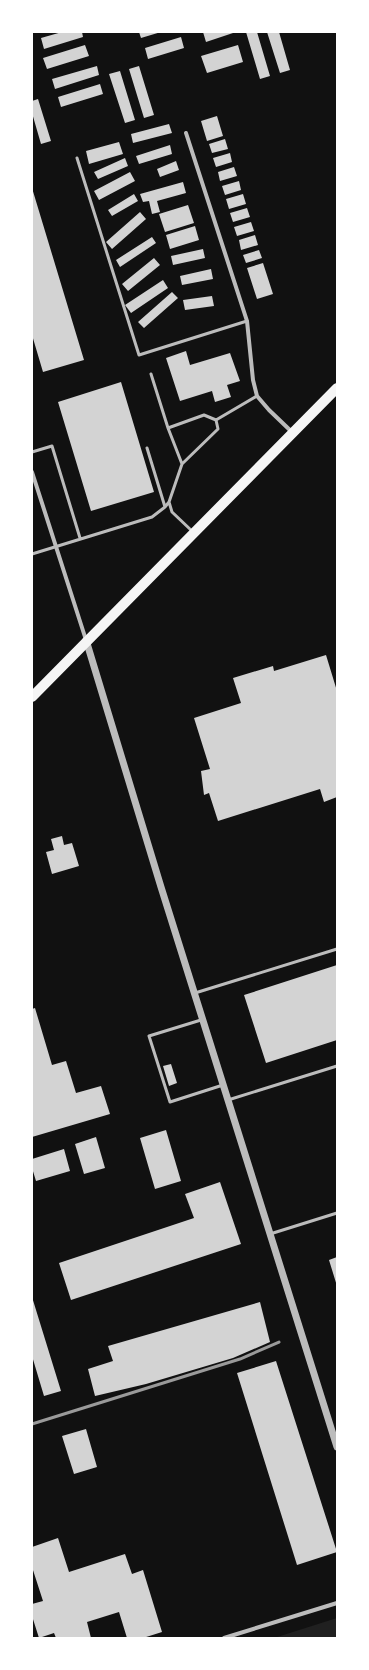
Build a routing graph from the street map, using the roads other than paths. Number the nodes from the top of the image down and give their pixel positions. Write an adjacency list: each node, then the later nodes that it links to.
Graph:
1 (186, 133): 3 (street)
2 (77, 158): 3 (lane)
3 (247, 321): 6 (street)
4 (151, 374): 8 (lane)
5 (337, 388): 9 (main road)
6 (257, 396): 7 (lane); 9 (street)
7 (216, 420): 8 (lane); 12 (lane)
8 (168, 428): 12 (lane)
9 (293, 432): 16 (main road)
10 (147, 448): 15 (lane)
11 (32, 452): 17 (lane)
12 (182, 464): 14 (lane)
13 (32, 472): 18 (street)
14 (169, 502): 15 (lane); 16 (lane)
15 (165, 507): 17 (lane)
16 (193, 533): 20 (main road)
17 (80, 538): 18 (lane)
18 (56, 546): 19 (lane); 20 (street)
19 (32, 554)
20 (86, 640): 21 (main road); 23 (street)
21 (32, 696)
22 (337, 948): 23 (lane)
23 (195, 993): 24 (street)
24 (203, 1019): 26 (street); 26 (lane)
25 (337, 1066): 27 (lane)
26 (224, 1085): 27 (street)
27 (228, 1100): 29 (street)
28 (337, 1213): 29 (lane)
29 (270, 1234): 30 (street)
30 (337, 1447)
31 (337, 1603): 32 (street)
32 (224, 1638)

